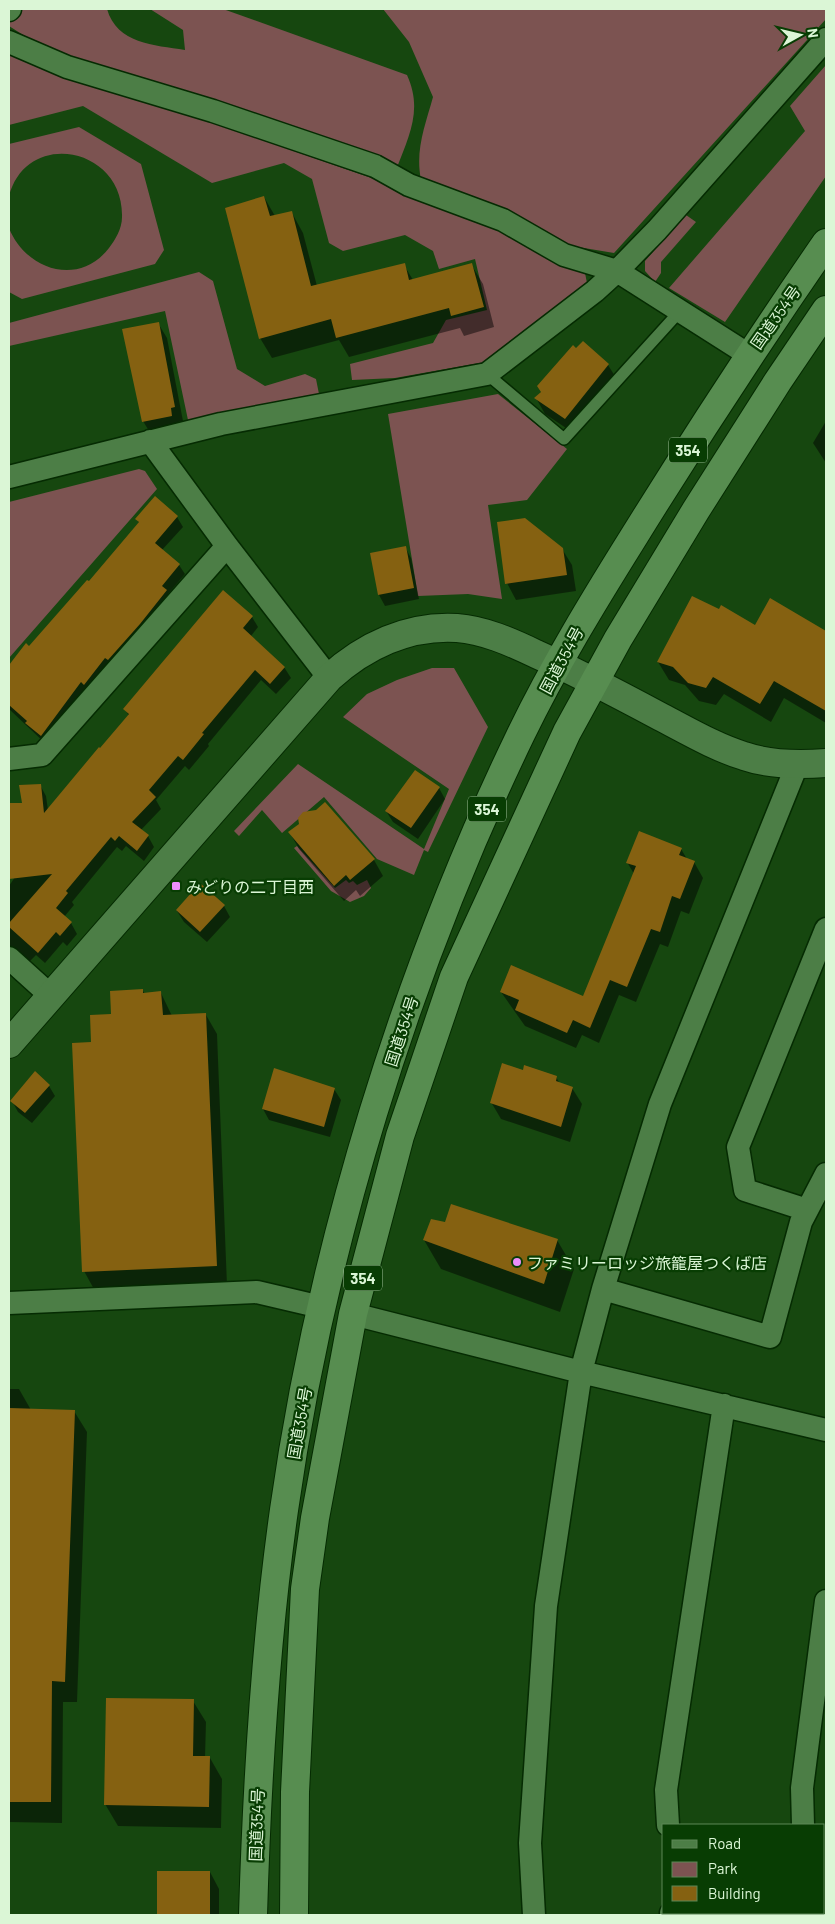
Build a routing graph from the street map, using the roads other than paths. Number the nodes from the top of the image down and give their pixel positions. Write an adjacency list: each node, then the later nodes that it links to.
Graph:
1 (826, 39): 4 (street)
2 (9, 42): 4 (street)
3 (826, 243): 7 (highway, 国道354号 / 354)
4 (618, 271): 6 (street); 8 (street)
5 (826, 310): 14 (highway, 国道354号 / 354)
6 (680, 311): 7 (street); 8 (lane)
7 (749, 355): 12 (highway, 国道354号 / 354)
8 (487, 374): 9 (street)
9 (150, 441): 10 (street); 11 (street)
10 (9, 477)
11 (227, 546): 13 (street); 15 (street)
12 (558, 663): 13 (street); 14 (street); 26 (highway, 国道354号 / 354)
13 (329, 678): 20 (street)
14 (595, 682): 17 (street); 27 (highway, 国道354号 / 354)
15 (9, 759)
16 (826, 763): 17 (street)
17 (798, 765): 24 (street)
18 (826, 929): 23 (street)
19 (9, 958): 20 (street)
20 (51, 996): 21 (street)
21 (9, 1044)
22 (826, 1174): 23 (street)
23 (807, 1210): 24 (street)
24 (603, 1289): 28 (street)
25 (9, 1303): 26 (street)
26 (321, 1307): 34 (highway, 国道354号 / 354)
27 (354, 1314): 28 (street); 35 (highway, 国道354号 / 354)
28 (582, 1372): 29 (street); 36 (street)
29 (724, 1405): 30 (street); 32 (street)
30 (826, 1430)
31 (826, 1601): 33 (street)
32 (668, 1824)
33 (802, 1824)
34 (253, 1915)
35 (294, 1915)
36 (534, 1915)

